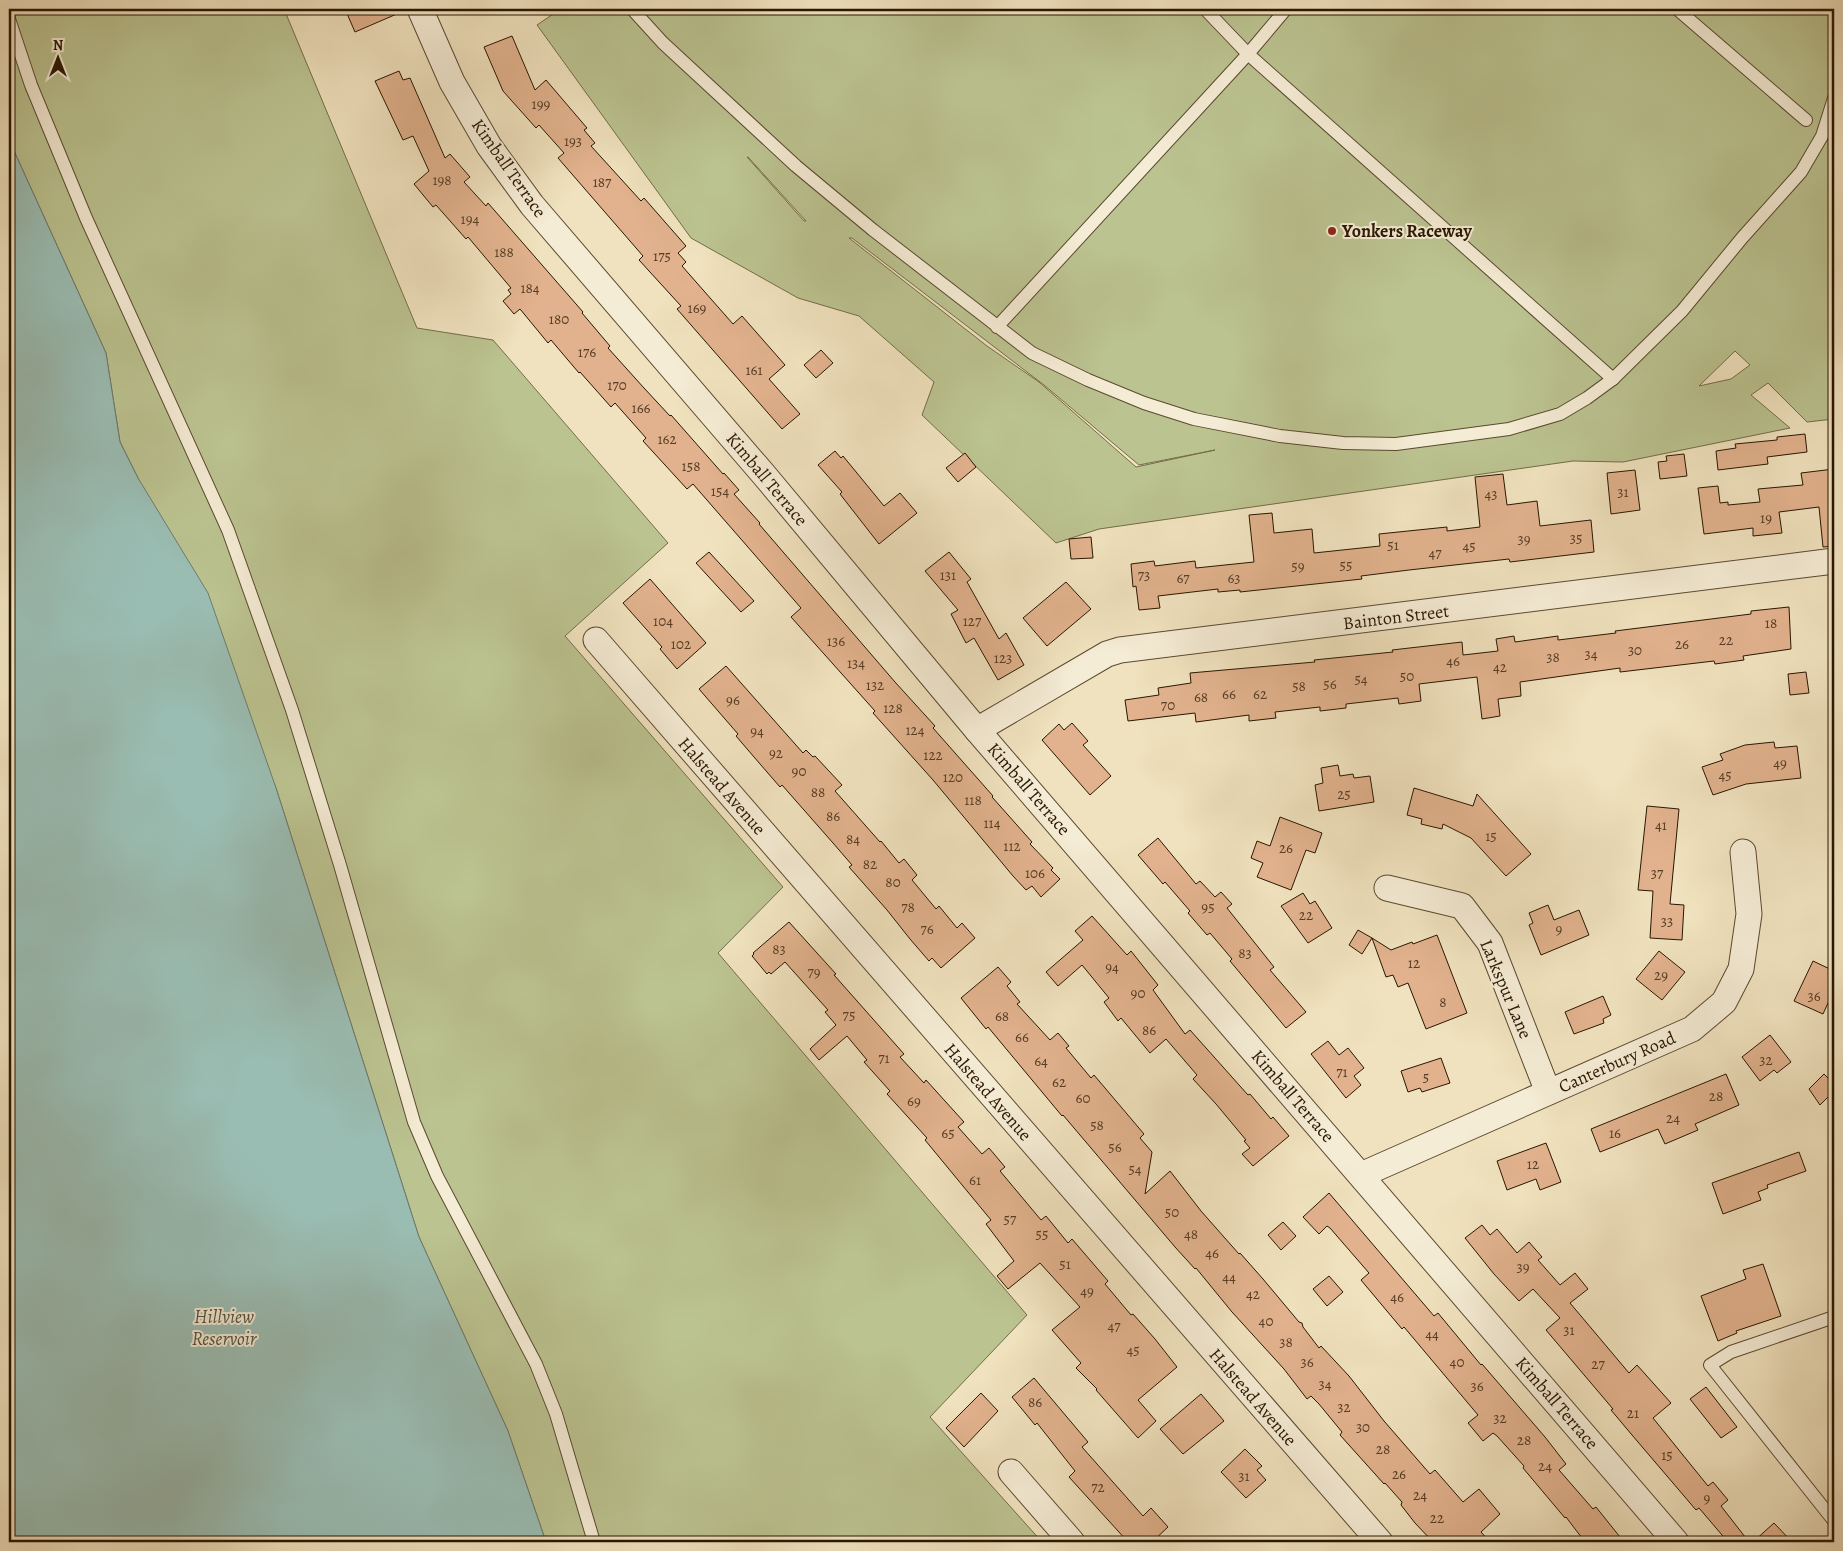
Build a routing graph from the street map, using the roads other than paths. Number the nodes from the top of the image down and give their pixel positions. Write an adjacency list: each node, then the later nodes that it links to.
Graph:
1 (420, 9): 14 (street, Kimball Terrace)
2 (632, 9): 10 (lane)
3 (1205, 9): 7 (lane)
4 (1286, 9): 7 (lane)
5 (1678, 9): 9 (lane)
6 (9, 19): 22 (lane)
7 (1248, 54): 10 (lane); 11 (lane)
8 (1834, 98): 11 (lane)
9 (1806, 120)
10 (997, 327): 11 (lane)
11 (1613, 379)
12 (1834, 561): 14 (street, Bainton Street)
13 (596, 640): 24 (street, Halstead Avenue)
14 (977, 730): 18 (street, Kimball Terrace)
15 (1743, 852): 17 (street, Canterbury Road)
16 (1387, 888): 17 (street, Larkspur Lane)
17 (1548, 1092): 18 (street, Canterbury Road)
18 (1361, 1175): 25 (street, Kimball Terrace)
19 (1834, 1317): 21 (lane)
20 (1011, 1472): 23 (street)
21 (1834, 1521)
22 (594, 1542)
23 (1072, 1542)
24 (1380, 1542)
25 (1676, 1542)

